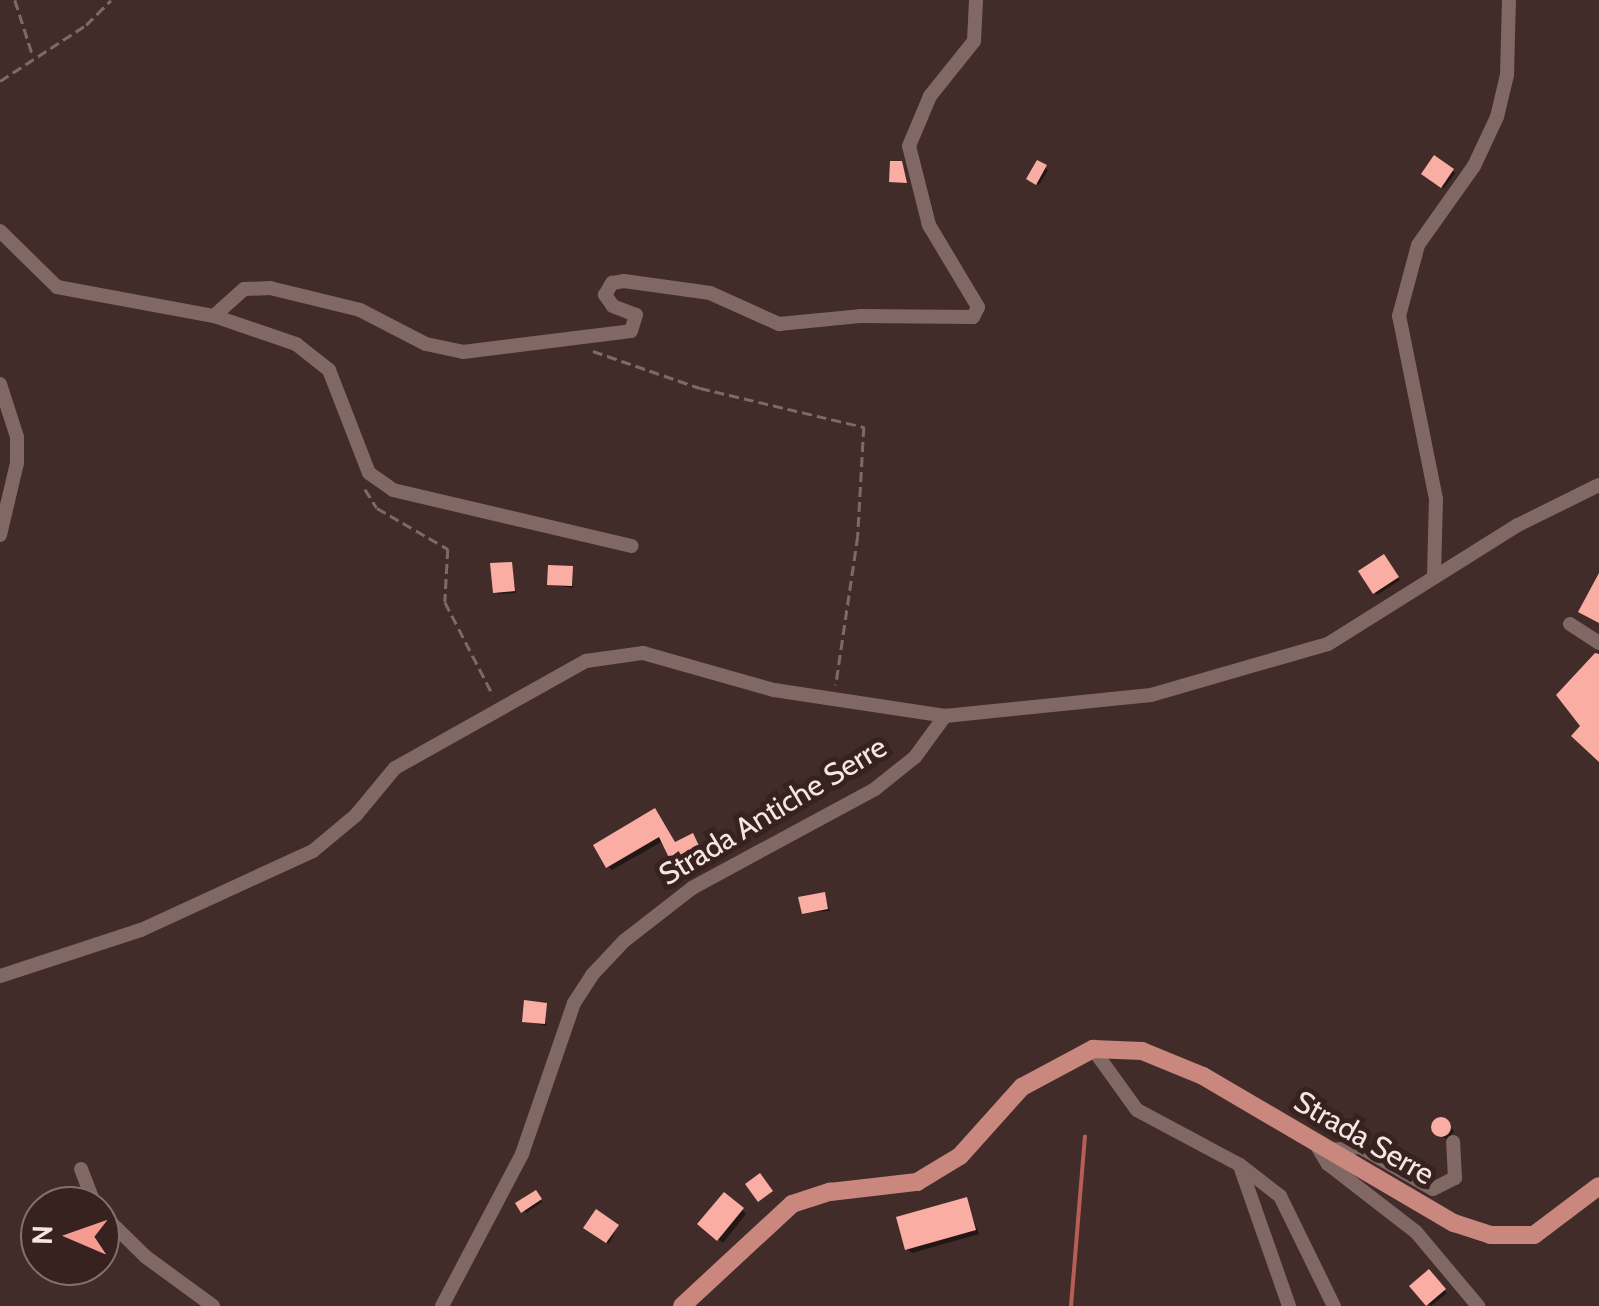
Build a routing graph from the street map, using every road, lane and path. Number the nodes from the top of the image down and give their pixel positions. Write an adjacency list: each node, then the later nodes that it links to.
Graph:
1 (15, 0): 5 (path)
2 (111, 0): 5 (path)
3 (976, 0): 8 (street)
4 (1509, 0): 15 (street)
5 (34, 58): 6 (path)
6 (0, 81)
7 (0, 231): 8 (street)
8 (214, 316): 14 (street)
9 (589, 350): 18 (path)
10 (0, 384): 13 (street)
11 (359, 480): 19 (path)
12 (1599, 485): 15 (street)
13 (0, 535)
14 (632, 546)
15 (1434, 575): 20 (street)
16 (1570, 624): 17 (street)
17 (1599, 642)
18 (834, 696): 19 (street); 20 (street)
19 (499, 706): 21 (street)
20 (946, 716): 32 (street, Strada Antiche Serre)
21 (0, 976)
22 (1093, 1049): 23 (main road, Strada Serre); 26 (street); 33 (main road)
23 (1313, 1140): 25 (main road, Strada Serre); 36 (street)
24 (1454, 1142): 25 (street)
25 (1330, 1150): 29 (main road, Strada Serre)
26 (1240, 1165): 34 (street); 35 (street)
27 (81, 1170): 28 (street)
28 (88, 1186)
29 (1599, 1186)
30 (120, 1231): 31 (street)
31 (213, 1306)
32 (442, 1306)
33 (682, 1306)
34 (1290, 1306)
35 (1334, 1306)
36 (1478, 1306)

